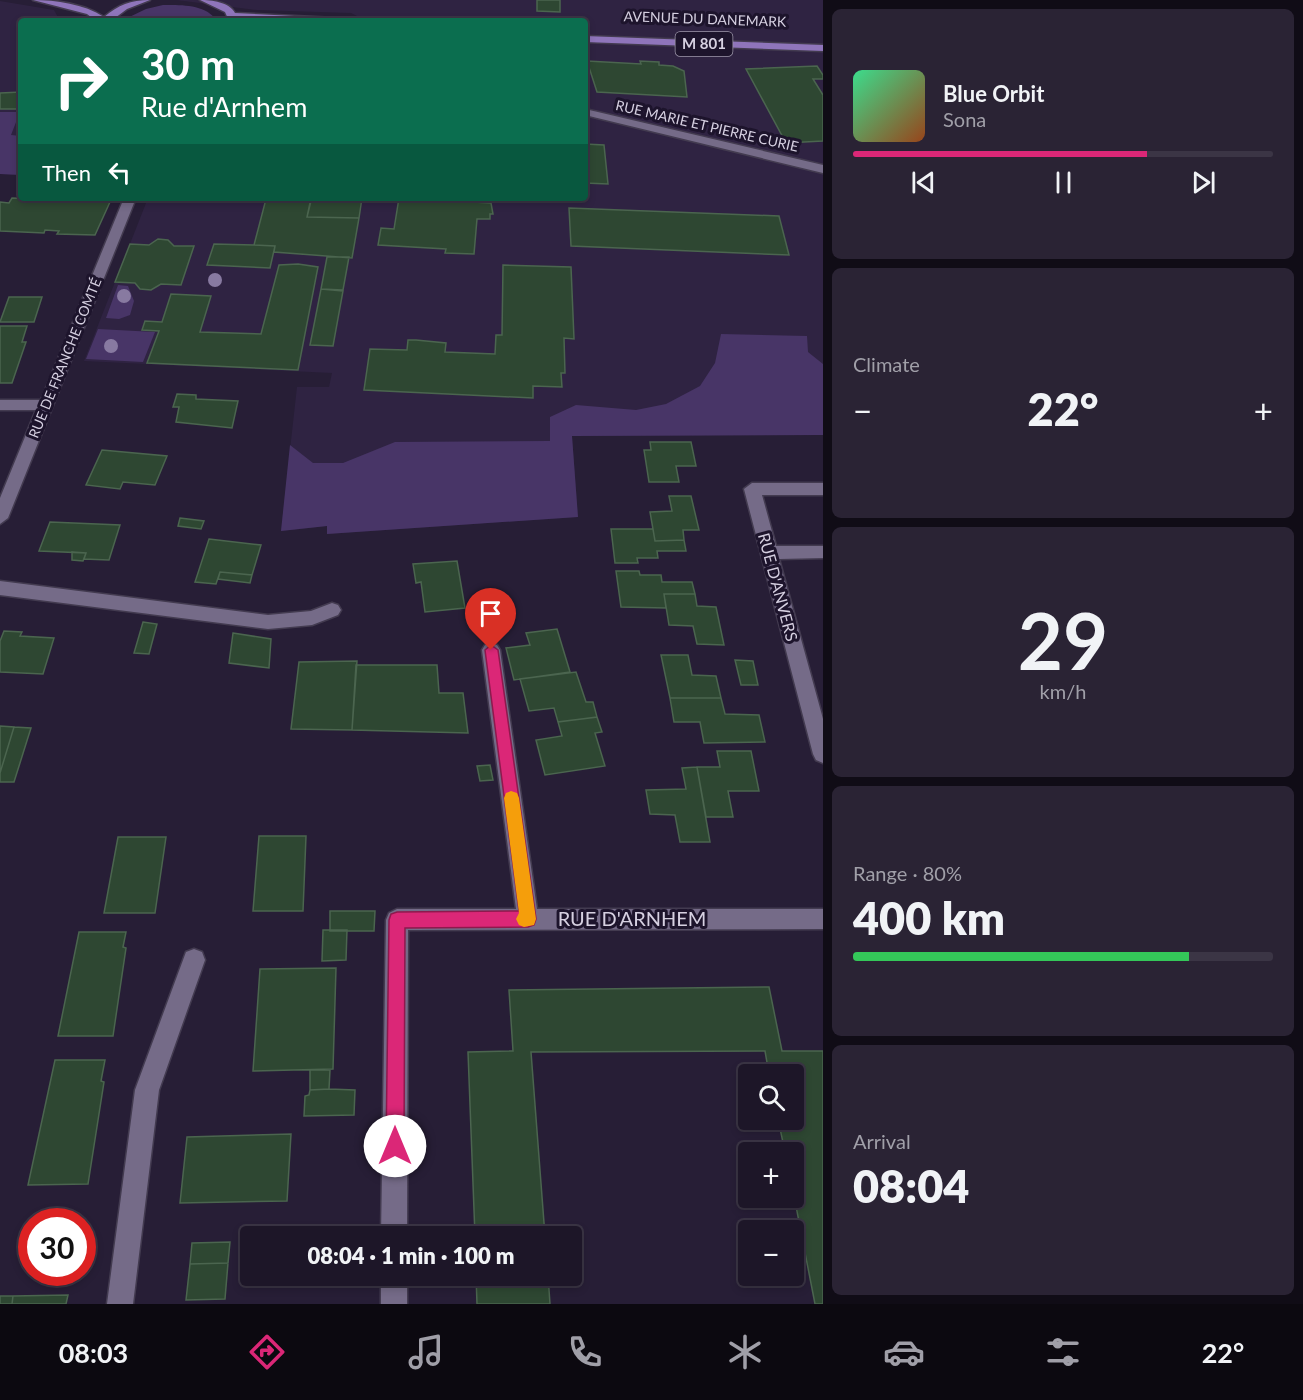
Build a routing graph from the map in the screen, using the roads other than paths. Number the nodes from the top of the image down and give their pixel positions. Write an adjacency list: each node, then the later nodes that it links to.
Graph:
1 (38, 0): 5 (main road)
2 (114, 0): 4 (main road)
3 (209, 0): 7 (main road)
4 (141, 1): 6 (main road)
5 (99, 18)
6 (108, 18)
7 (233, 18)
8 (588, 30): 9 (main road, AVENUE DU DANEMARK / M 801)
9 (823, 38)
10 (588, 39): 11 (main road, AVENUE DU DANEMARK / M 801)
11 (823, 48)
12 (588, 113): 13 (street, RUE MARIE ET PIERRE CURIE)
13 (823, 169)
14 (129, 201): 16 (street, RUE DE FRANCHE COMTÉ)
15 (0, 405): 16 (street)
16 (46, 405): 18 (street, RUE DE FRANCHE COMTÉ)
17 (823, 489): 20 (street, RUE D'ANVERS)
18 (0, 518)
19 (823, 552): 20 (street)
20 (768, 553): 24 (street, RUE D'ANVERS)
21 (0, 588): 22 (street)
22 (332, 610)
23 (491, 650): 25 (street)
24 (823, 754)
25 (528, 919): 26 (street, RUE D'ARNHEM); 28 (street, RUE D'ARNHEM)
26 (823, 919)
27 (194, 960): 30 (street)
28 (394, 1226)
29 (394, 1286): 31 (street)
30 (120, 1304)
31 (394, 1304)

